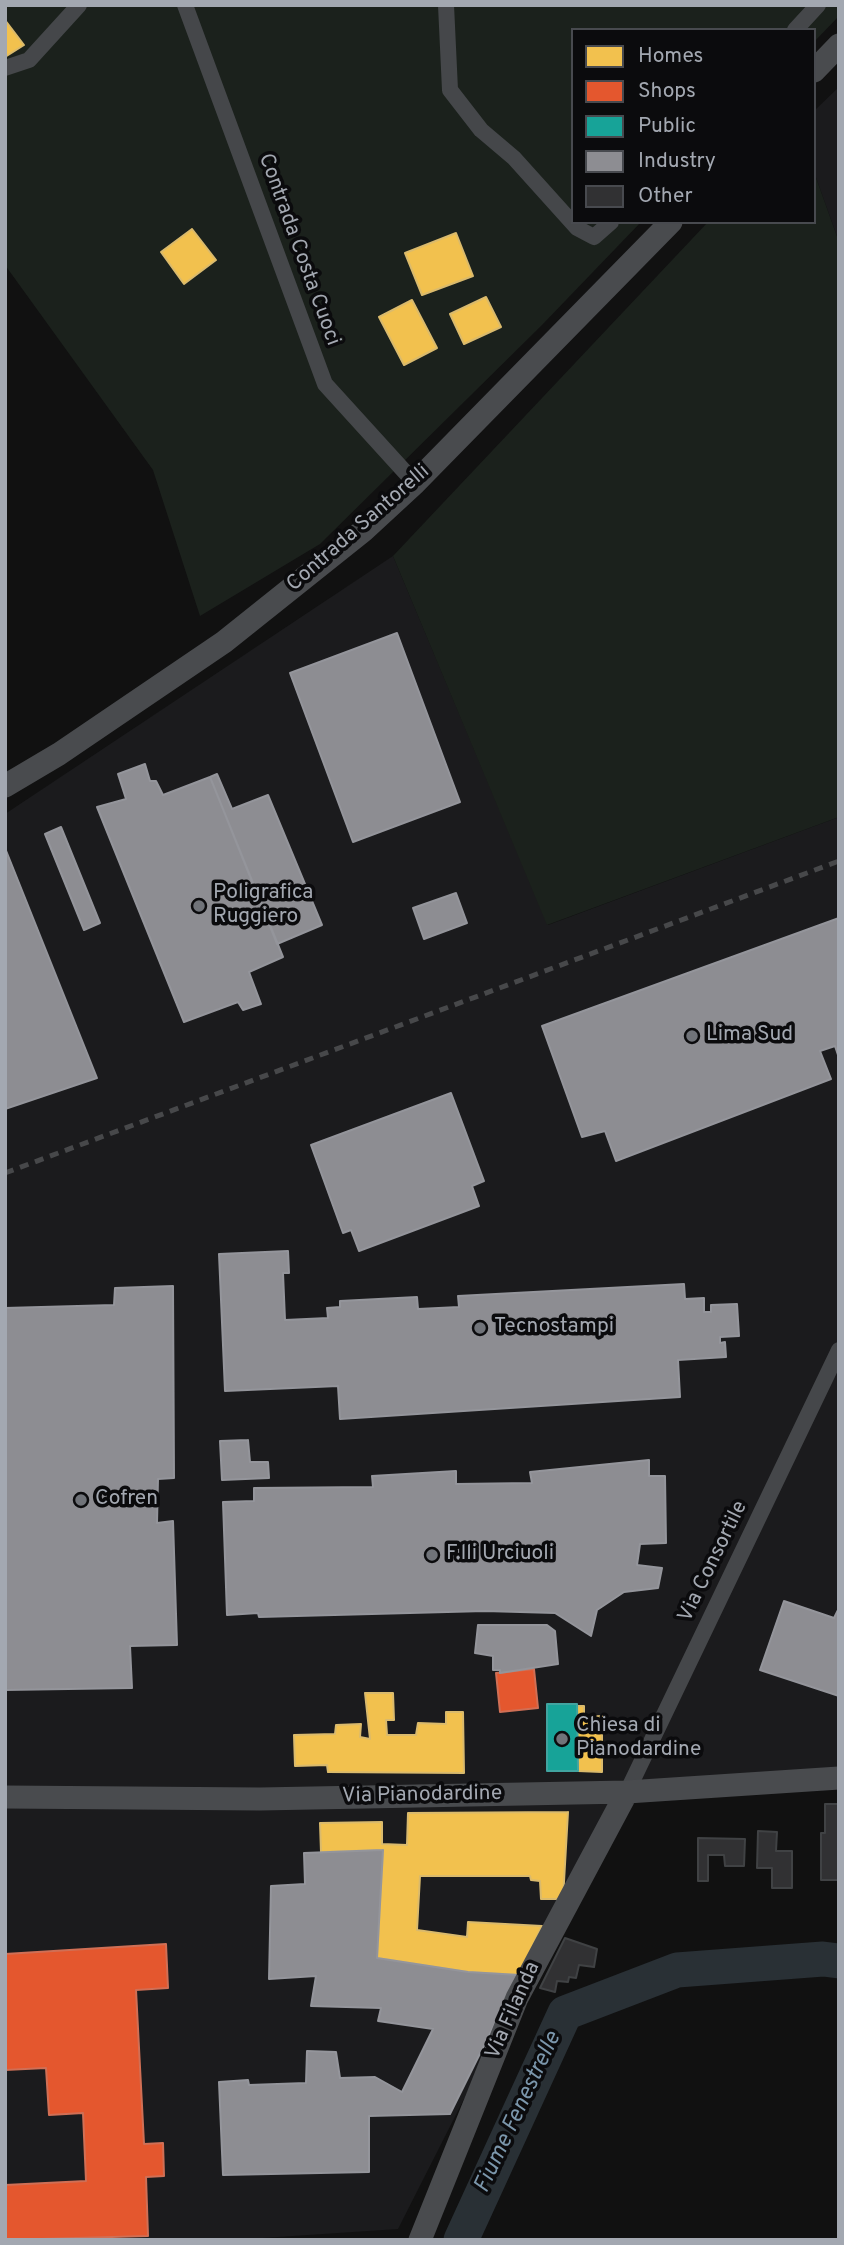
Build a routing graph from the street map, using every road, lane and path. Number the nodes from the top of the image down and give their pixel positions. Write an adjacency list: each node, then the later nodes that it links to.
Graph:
1 (79, 5): 7 (street)
2 (185, 5): 13 (street, Contrada Costa Cuoci)
3 (446, 5): 9 (street)
4 (818, 5): 5 (street)
5 (797, 28)
6 (839, 45): 8 (street)
7 (5, 68)
8 (816, 69)
9 (571, 220)
10 (574, 224): 11 (street)
11 (609, 224)
12 (669, 224): 13 (street, Contrada Santorelli)
13 (415, 483): 14 (street, Contrada Santorelli)
14 (5, 786)
15 (839, 1350): 17 (street, Via Consortile)
16 (839, 1778): 17 (street, Via Pianodardine)
17 (627, 1791): 18 (street, Via Pianodardine); 19 (street, Via Filanda)
18 (5, 1797)
19 (420, 2240)

